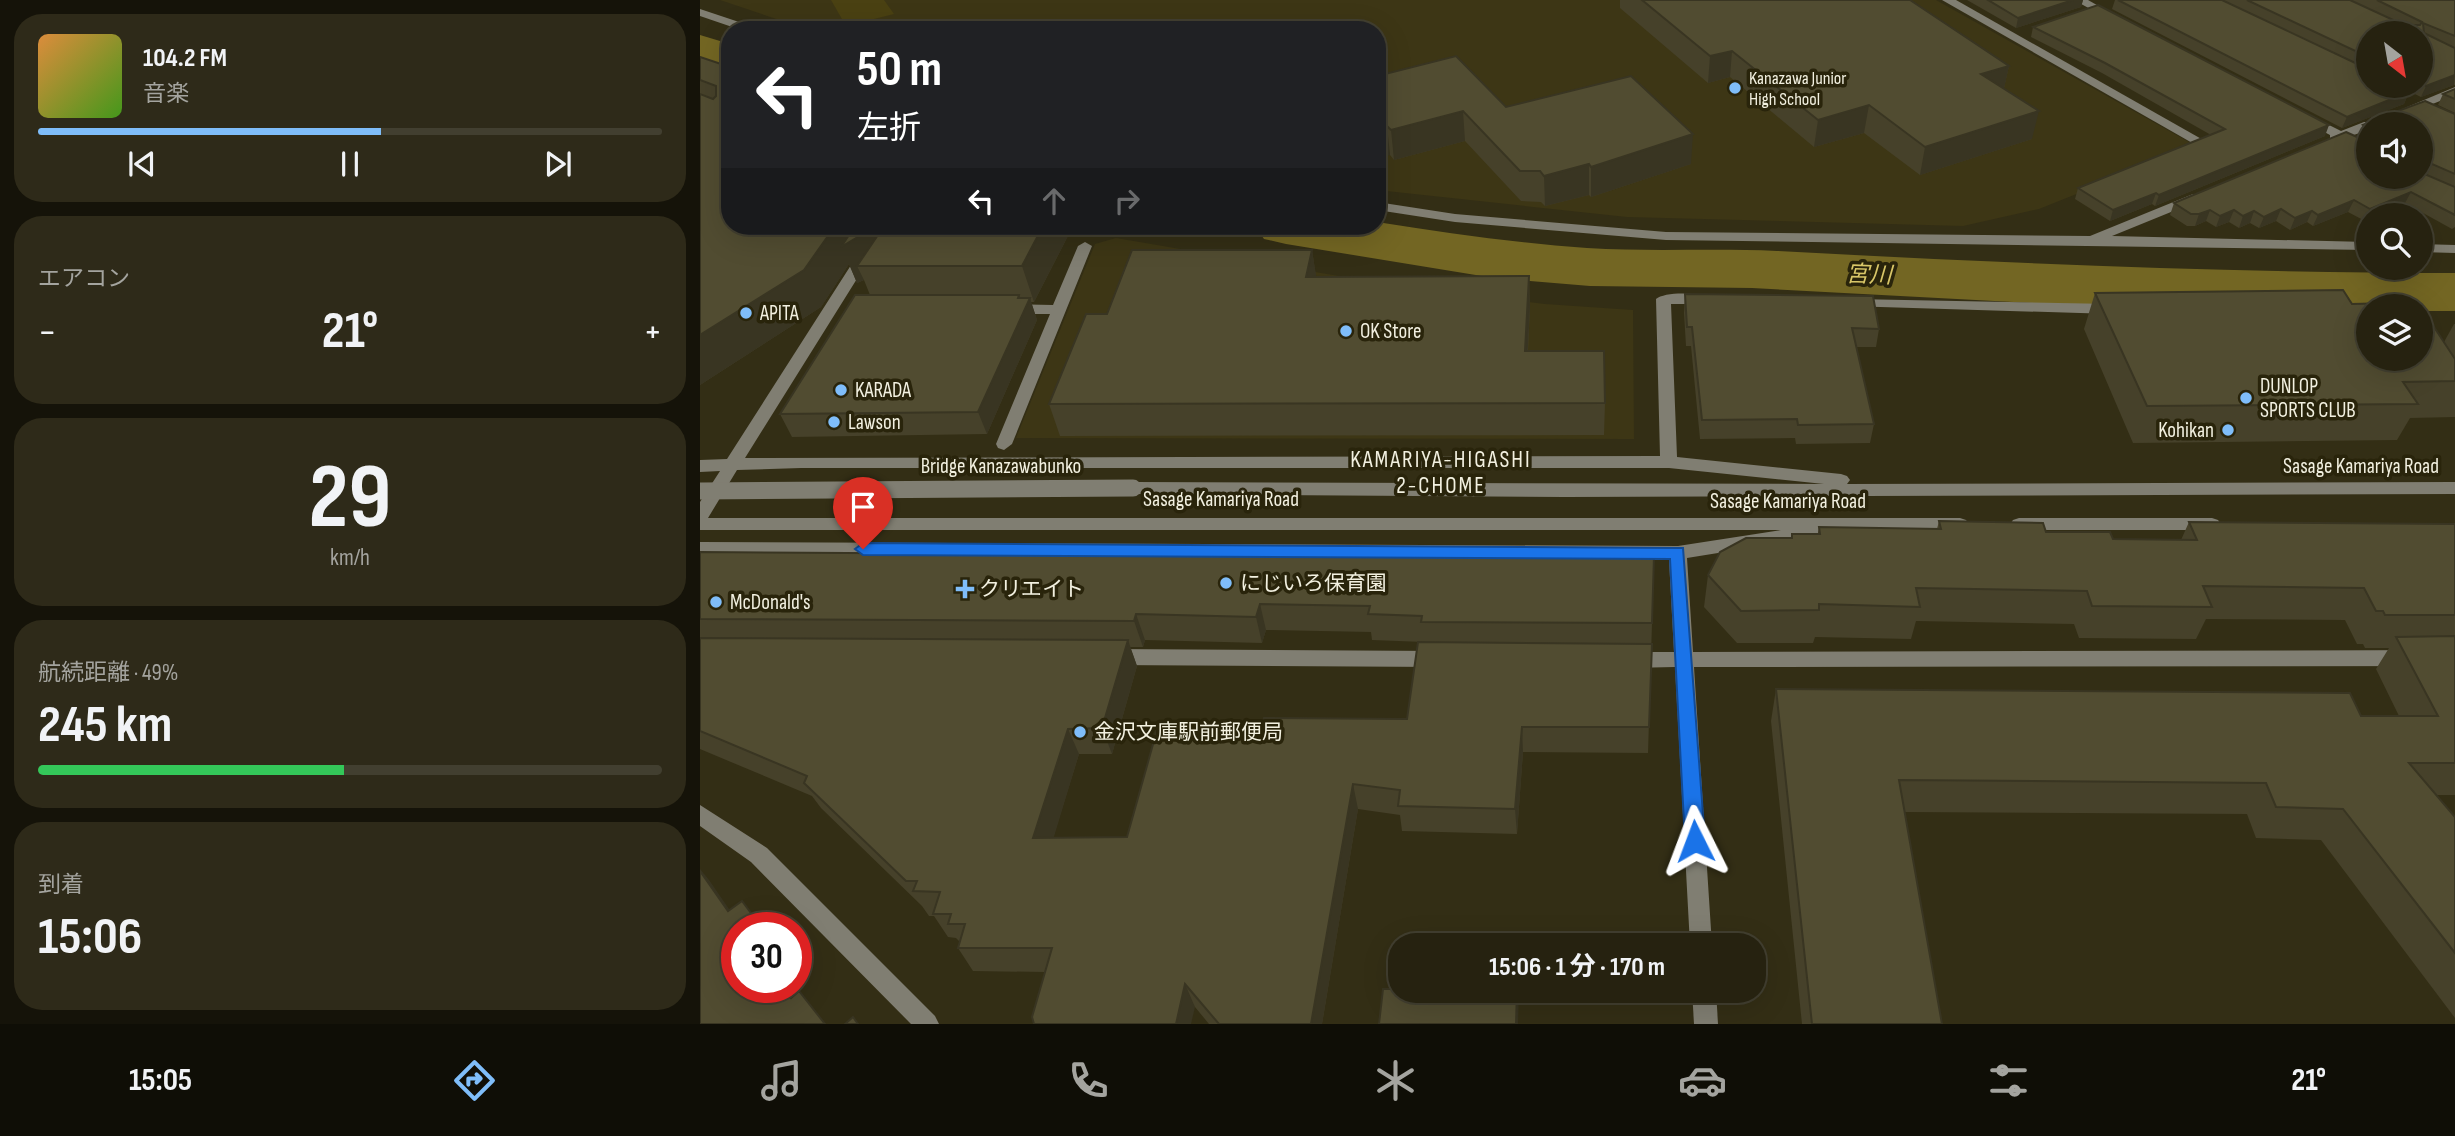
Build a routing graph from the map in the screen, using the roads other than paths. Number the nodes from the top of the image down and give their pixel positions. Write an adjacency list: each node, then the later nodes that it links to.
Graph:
1 (1948, 0): 13 (street)
2 (2093, 6): 5 (street)
3 (700, 12): 4 (street)
4 (726, 21)
5 (2121, 21)
6 (2455, 91): 8 (street)
7 (2408, 98): 8 (street)
8 (2426, 107): 10 (street)
9 (2292, 110): 12 (street)
10 (2409, 112)
11 (2356, 130): 12 (street)
12 (2341, 136): 14 (street); 15 (street)
13 (2199, 141)
14 (2356, 144)
15 (2316, 147)
16 (2204, 194): 19 (street)
17 (1386, 207): 19 (street)
18 (878, 235): 31 (street)
19 (2090, 240): 21 (street)
20 (1084, 246): 28 (street)
21 (2356, 246)
22 (2433, 248): 23 (street)
23 (2455, 249)
24 (1718, 300): 30 (street)
25 (1843, 303): 27 (street)
26 (992, 309): 28 (street)
27 (2133, 309)
28 (1059, 310): 29 (street)
29 (1004, 444)
30 (1669, 462): 31 (street); 35 (street)
31 (732, 464): 32 (street); 37 (street)
32 (700, 466)
33 (1133, 488): 35 (street, Sasage Kamariya Road); 36 (street, Bridge Kanazawabunko, bridge)
34 (2455, 488): 35 (street, Sasage Kamariya Road)
35 (1932, 489)
36 (700, 491)
37 (700, 516)
38 (700, 524): 39 (street, Sasage Kamariya Road)
39 (1870, 524): 40 (street, Sasage Kamariya Road); 42 (street)
40 (2232, 524)
41 (700, 549): 42 (street)
42 (1678, 553): 47 (street)
43 (1088, 656): 45 (street)
44 (2455, 658): 47 (street)
45 (1462, 659)
46 (1614, 660): 47 (street)
47 (1684, 660): 49 (street)
48 (700, 814): 51 (street)
49 (1700, 933)
50 (1705, 1003): 52 (street)
51 (926, 1024)
52 (1706, 1024)

